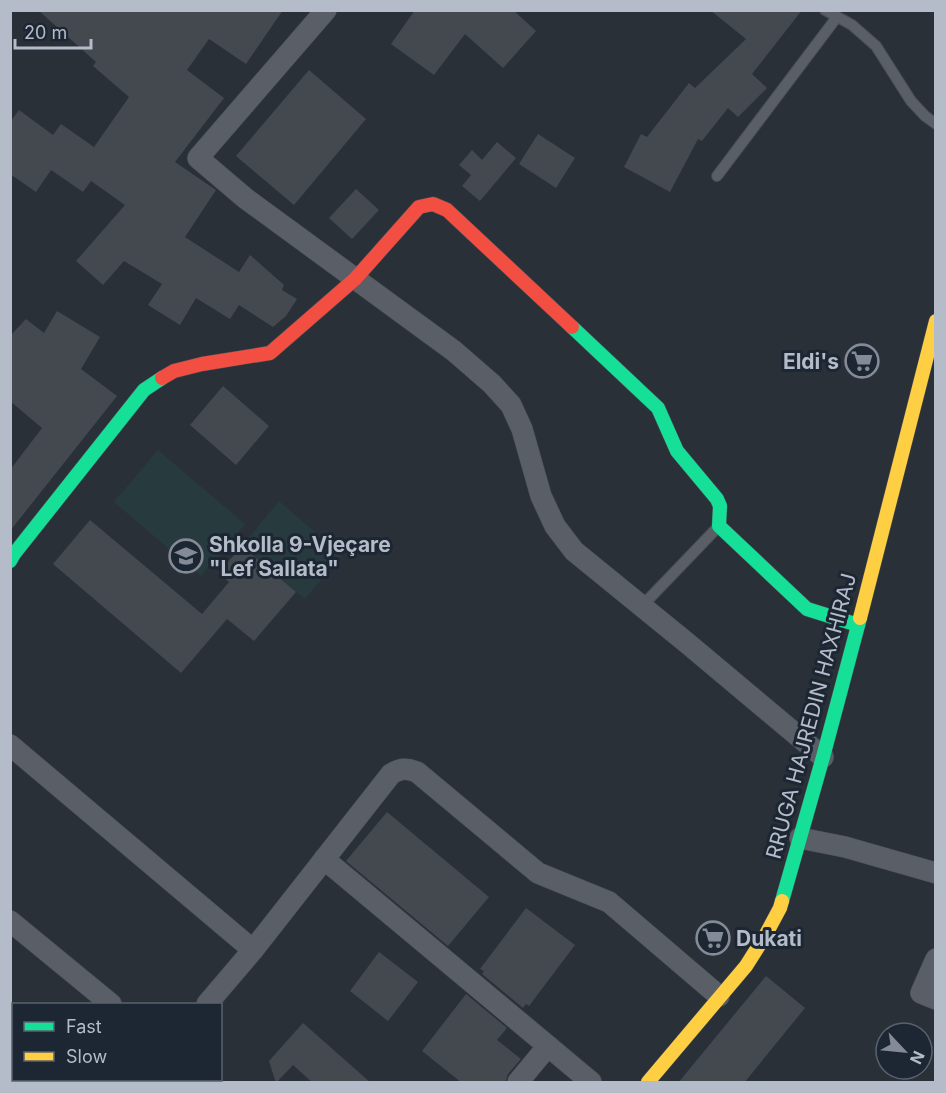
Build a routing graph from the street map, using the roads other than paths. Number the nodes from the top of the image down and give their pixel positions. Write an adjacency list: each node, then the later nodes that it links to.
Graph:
1 (326, 10): 6 (street)
2 (825, 10): 3 (lane)
3 (837, 17): 4 (lane); 5 (lane)
4 (936, 124)
5 (717, 176)
6 (355, 279): 8 (street); 9 (street); 10 (street)
7 (936, 321): 11 (street, RRUGA HAJREDIN HAXHIRAJ)
8 (719, 526): 10 (lane); 11 (street)
9 (10, 561)
10 (642, 606): 13 (street)
11 (858, 625): 13 (street, RRUGA HAJREDIN HAXHIRAJ)
12 (10, 745): 18 (street)
13 (823, 757): 14 (street, RRUGA HAJREDIN HAXHIRAJ)
14 (800, 838): 16 (street); 20 (street, RRUGA HAJREDIN HAXHIRAJ)
15 (324, 859): 18 (street); 20 (street); 24 (street)
16 (936, 873)
17 (10, 921): 22 (street)
18 (253, 950): 23 (street)
19 (936, 959): 21 (street)
20 (719, 996): 27 (street, RRUGA HAJREDIN HAXHIRAJ)
21 (936, 999)
22 (109, 1003)
23 (209, 1003)
24 (548, 1046): 25 (street); 26 (street)
25 (518, 1083)
26 (591, 1083)
27 (648, 1083)

